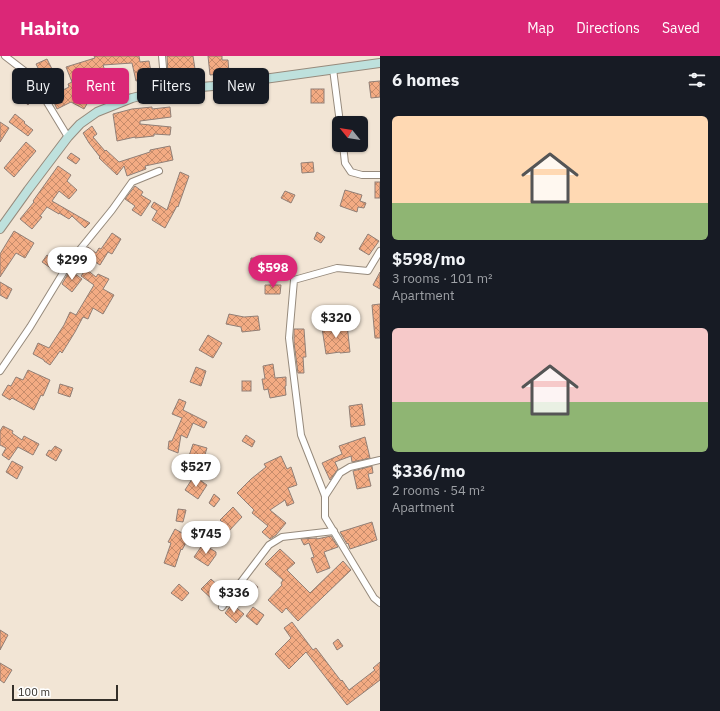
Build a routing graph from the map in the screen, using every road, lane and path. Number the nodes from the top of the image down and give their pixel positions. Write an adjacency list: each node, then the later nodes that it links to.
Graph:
1 (6, 56): 9 (street)
2 (162, 56): 4 (street)
3 (380, 63): 5 (street)
4 (163, 68)
5 (333, 69): 6 (street); 8 (street)
6 (205, 87)
7 (137, 97): 9 (street)
8 (339, 116)
9 (68, 137): 13 (street)
10 (344, 152): 12 (street)
11 (159, 171): 15 (street)
12 (380, 175)
13 (0, 229)
14 (380, 251): 17 (street)
15 (0, 370)
16 (380, 460): 17 (street)
17 (325, 496): 18 (street)
18 (334, 531): 19 (street); 20 (street)
19 (380, 603)
20 (222, 606)

